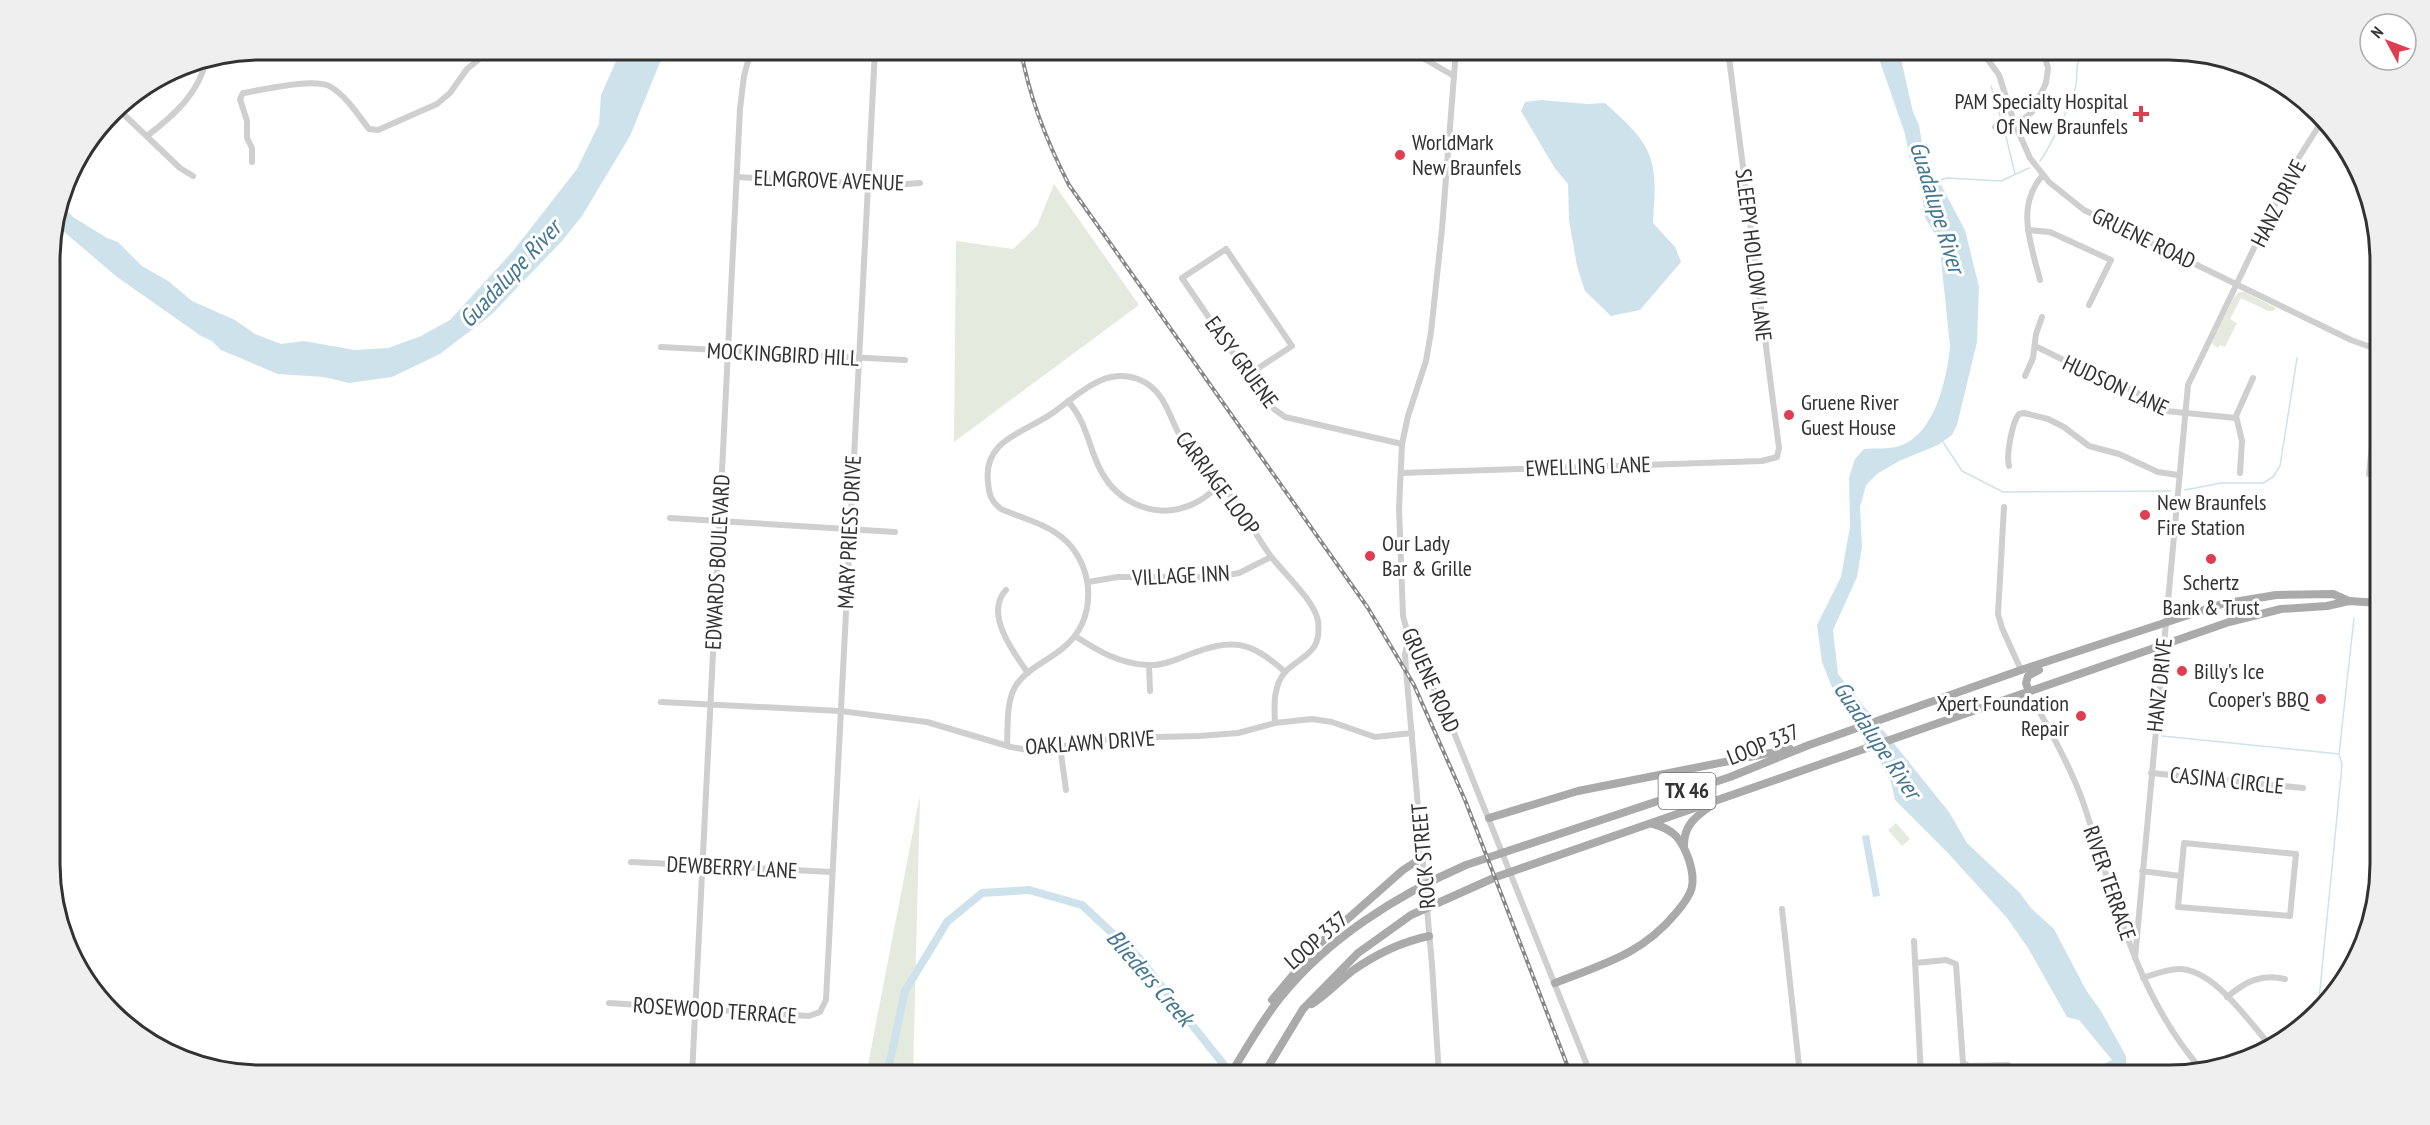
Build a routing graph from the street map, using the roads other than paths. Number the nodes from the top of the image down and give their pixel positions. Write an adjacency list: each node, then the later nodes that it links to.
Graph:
1 (477, 60): 16 (street)
2 (749, 60): 19 (street, EDWARDS BOULEVARD)
3 (874, 60): 21 (street, MARY PRIESS DRIVE)
4 (1426, 60): 10 (street)
5 (1455, 60): 10 (street, GRUENE ROAD)
6 (1729, 60): 40 (street, SLEEPY HOLLOW LANE)
7 (1990, 60): 12 (street, GRUENE ROAD)
8 (2046, 60): 12 (street)
9 (203, 69): 15 (street)
10 (1454, 76): 39 (street, GRUENE ROAD)
11 (124, 114): 15 (street)
12 (2014, 122): 13 (street); 17 (street, GRUENE ROAD)
13 (1995, 127)
14 (2320, 129): 24 (street, HANZ DRIVE)
15 (147, 136): 18 (street)
16 (252, 162)
17 (2043, 175): 22 (street); 24 (street, GRUENE ROAD)
18 (193, 176)
19 (737, 177): 21 (street, ELMGROVE AVENUE); 30 (street, EDWARDS BOULEVARD)
20 (920, 183): 21 (street, ELMGROVE AVENUE)
21 (868, 184): 31 (street, MARY PRIESS DRIVE)
22 (2028, 230): 23 (street); 25 (street)
23 (2040, 280)
24 (2238, 283): 29 (street, GRUENE ROAD); 37 (street, HANZ DRIVE)
25 (2089, 305)
26 (2042, 316): 27 (street)
27 (2035, 346): 34 (street); 37 (street, HUDSON LANE)
28 (661, 347): 30 (street, MOCKINGBIRD HILL)
29 (2370, 347)
30 (728, 351): 31 (street, MOCKINGBIRD HILL); 50 (street, EDWARDS BOULEVARD)
31 (859, 358): 32 (street, MOCKINGBIRD HILL); 51 (street, MARY PRIESS DRIVE)
32 (905, 360)
33 (1248, 375): 33 (street, EASY GRUENE); 39 (street, EASY GRUENE)
34 (2025, 376)
35 (2253, 378): 38 (street)
36 (1068, 401): 47 (street, CARRIAGE LOOP); 47 (street); 54 (street, CARRIAGE LOOP)
37 (2184, 414): 38 (street, HUDSON LANE); 46 (street, HANZ DRIVE)
38 (2236, 418): 44 (street)
39 (1402, 444): 43 (street, GRUENE ROAD)
40 (1775, 459): 43 (street, EWELLING LANE)
41 (2370, 465): 45 (street)
42 (2009, 466): 46 (street)
43 (1401, 473): 62 (street, GRUENE ROAD)
44 (2240, 473)
45 (2369, 474)
46 (2178, 475): 58 (street, HANZ DRIVE)
47 (1221, 484): 53 (street, CARRIAGE LOOP)
48 (2004, 507): 66 (street)
49 (670, 518): 50 (street)
50 (719, 522): 51 (street); 73 (street, EDWARDS BOULEVARD)
51 (850, 529): 52 (street); 76 (street, MARY PRIESS DRIVE)
52 (895, 532)
53 (1271, 557): 54 (street, VILLAGE INN); 67 (street, CARRIAGE LOOP)
54 (1088, 582): 61 (street, CARRIAGE LOOP)
55 (1006, 590): 68 (street)
56 (2349, 601): 57 (main road, LOOP 337 / TX 46); 59 (main road, LOOP 337 / TX 46); 63 (main road, LOOP 337 / TX 46)
57 (2370, 602)
58 (2168, 604): 59 (main road); 60 (street, HANZ DRIVE)
59 (2185, 615): 60 (main road, LOOP 337 / TX 46)
60 (2166, 622): 63 (street, HANZ DRIVE); 64 (main road, LOOP 337 / TX 46)
61 (1075, 636): 65 (street); 68 (street)
62 (1409, 638): 78 (street, ROCK STREET); 86 (street, GRUENE ROAD)
63 (2162, 646): 69 (main road, LOOP 337 / TX 46); 82 (street, HANZ DRIVE)
64 (2080, 651): 66 (main road, LOOP 337 / TX 46); 71 (main road)
65 (1149, 665): 67 (street); 70 (street)
66 (2021, 670): 80 (main road, LOOP 337 / TX 46)
67 (1286, 672): 77 (street, CARRIAGE LOOP)
68 (1028, 673): 79 (street)
69 (2041, 687): 71 (main road, LOOP 337 / TX 46); 74 (main road)
70 (1150, 691)
71 (2029, 692): 74 (street, RIVER TERRACE); 75 (main road, LOOP 337 / TX 46)
72 (661, 702): 73 (street, OAKLAWN DRIVE)
73 (711, 704): 76 (street, OAKLAWN DRIVE); 91 (street, EDWARDS BOULEVARD)
74 (2037, 707): 75 (main road); 98 (street, RIVER TERRACE)
75 (1975, 710): 85 (main road, LOOP 337 / TX 46)
76 (840, 711): 79 (street, OAKLAWN DRIVE); 93 (street, MARY PRIESS DRIVE)
77 (1275, 723): 78 (street, OAKLAWN DRIVE); 81 (street, OAKLAWN DRIVE)
78 (1412, 733): 89 (street, ROCK STREET)
79 (1007, 745): 81 (street, OAKLAWN DRIVE)
80 (1809, 745): 86 (main road); 109 (main road, LOOP 337 / TX 46)
81 (1060, 746): 84 (street)
82 (2151, 773): 83 (street, CASINA CIRCLE); 92 (street, HANZ DRIVE)
83 (2303, 788)
84 (1066, 790)
85 (1721, 799): 87 (main road, LOOP 337 / TX 46); 88 (main road)
86 (1489, 818): 102 (street, GRUENE ROAD)
87 (1652, 824): 88 (main road); 106 (main road, LOOP 337 / TX 46)
88 (1683, 845): 102 (main road)
89 (1423, 857): 96 (street, ROCK STREET); 109 (main road)
90 (631, 862): 91 (street, DEWBERRY LANE)
91 (703, 866): 93 (street, DEWBERRY LANE); 105 (street, EDWARDS BOULEVARD)
92 (2142, 871): 94 (street); 98 (street, HANZ DRIVE)
93 (832, 872): 107 (street, MARY PRIESS DRIVE)
94 (2180, 876): 94 (street)
95 (1782, 909): 116 (street)
96 (1429, 936): 106 (main road); 114 (street, ROCK STREET)
97 (1914, 941): 99 (street)
98 (2135, 957): 100 (street, RIVER TERRACE)
99 (1915, 963): 117 (street); 118 (street)
100 (2143, 978): 103 (street); 110 (street, RIVER TERRACE)
101 (2285, 979): 103 (street)
102 (1555, 983): 115 (street, GRUENE ROAD)
103 (2227, 997): 108 (street)
104 (609, 1003): 105 (street, ROSEWOOD TERRACE)
105 (696, 1008): 107 (street, ROSEWOOD TERRACE); 111 (street, EDWARDS BOULEVARD)
106 (1303, 1009): 113 (main road, LOOP 337 / TX 46)
107 (820, 1012)
108 (2266, 1040)
109 (1245, 1049): 112 (main road, LOOP 337 / TX 46)
110 (2196, 1063)
111 (693, 1065)
112 (1236, 1065)
113 (1269, 1065)
114 (1437, 1065)
115 (1587, 1065)
116 (1799, 1065)
117 (1920, 1065)
118 (1967, 1065)

